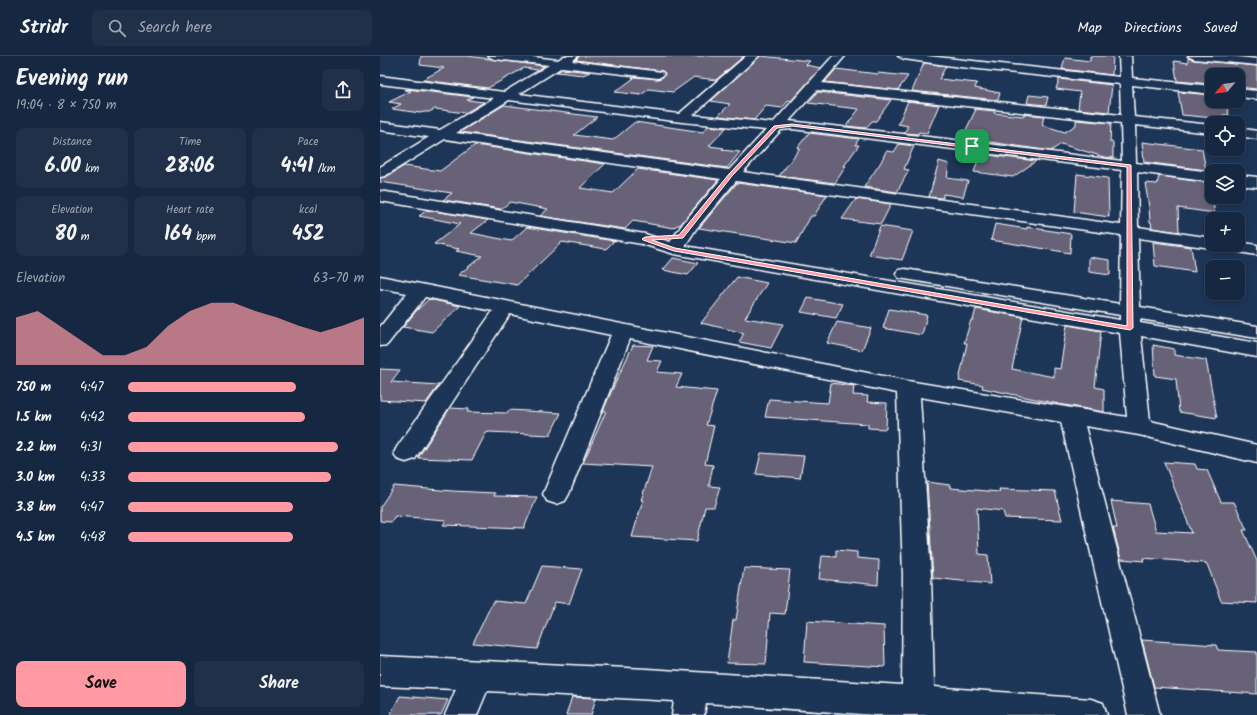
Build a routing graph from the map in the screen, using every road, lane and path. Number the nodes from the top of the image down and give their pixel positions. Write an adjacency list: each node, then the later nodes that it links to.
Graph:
1 (494, 56): 9 (street)
2 (572, 56): 9 (street)
3 (753, 56): 18 (street)
4 (839, 56): 13 (street)
5 (904, 56): 12 (street)
6 (1125, 56): 12 (street)
7 (1194, 56): 8 (street)
8 (1257, 62)
9 (560, 63): 10 (street); 17 (street)
10 (658, 74)
11 (380, 80): 17 (street)
12 (1126, 80): 14 (street); 19 (street)
13 (815, 86): 19 (street); 21 (street)
14 (1205, 89)
15 (1245, 94): 16 (street)
16 (1257, 95)
17 (505, 97): 18 (street); 24 (street)
18 (682, 118): 21 (street)
19 (1128, 119): 22 (street); 26 (street)
20 (380, 126): 24 (street)
21 (775, 127): 26 (street); 28 (street)
22 (1205, 128)
23 (1245, 133): 25 (street)
24 (443, 135): 27 (street); 28 (street)
25 (1257, 135)
26 (1130, 166): 29 (street); 33 (street)
27 (380, 173)
28 (731, 175): 33 (street); 35 (street)
29 (1205, 176)
30 (1245, 181): 31 (street)
31 (1257, 182)
32 (380, 196): 35 (street)
33 (1130, 232): 34 (street); 41 (street)
34 (1205, 242)
35 (677, 243): 41 (street)
36 (1245, 248): 37 (street)
37 (1257, 250)
38 (380, 282): 39 (street)
39 (420, 290): 40 (street); 44 (street)
40 (505, 307): 42 (street); 49 (street)
41 (1130, 319): 43 (street); 45 (street); 48 (street)
42 (622, 331): 46 (street); 51 (street)
43 (1257, 332)
44 (380, 340)
45 (1257, 350)
46 (908, 388): 47 (street); 55 (street)
47 (1070, 417): 48 (street); 58 (street)
48 (1138, 427): 50 (street)
49 (406, 453)
50 (1255, 456)
51 (556, 494)
52 (380, 671): 53 (street)
53 (478, 675): 54 (street); 56 (street)
54 (691, 701): 55 (street)
55 (918, 709): 57 (street)
56 (461, 715)
57 (1091, 715)
58 (1144, 715)

